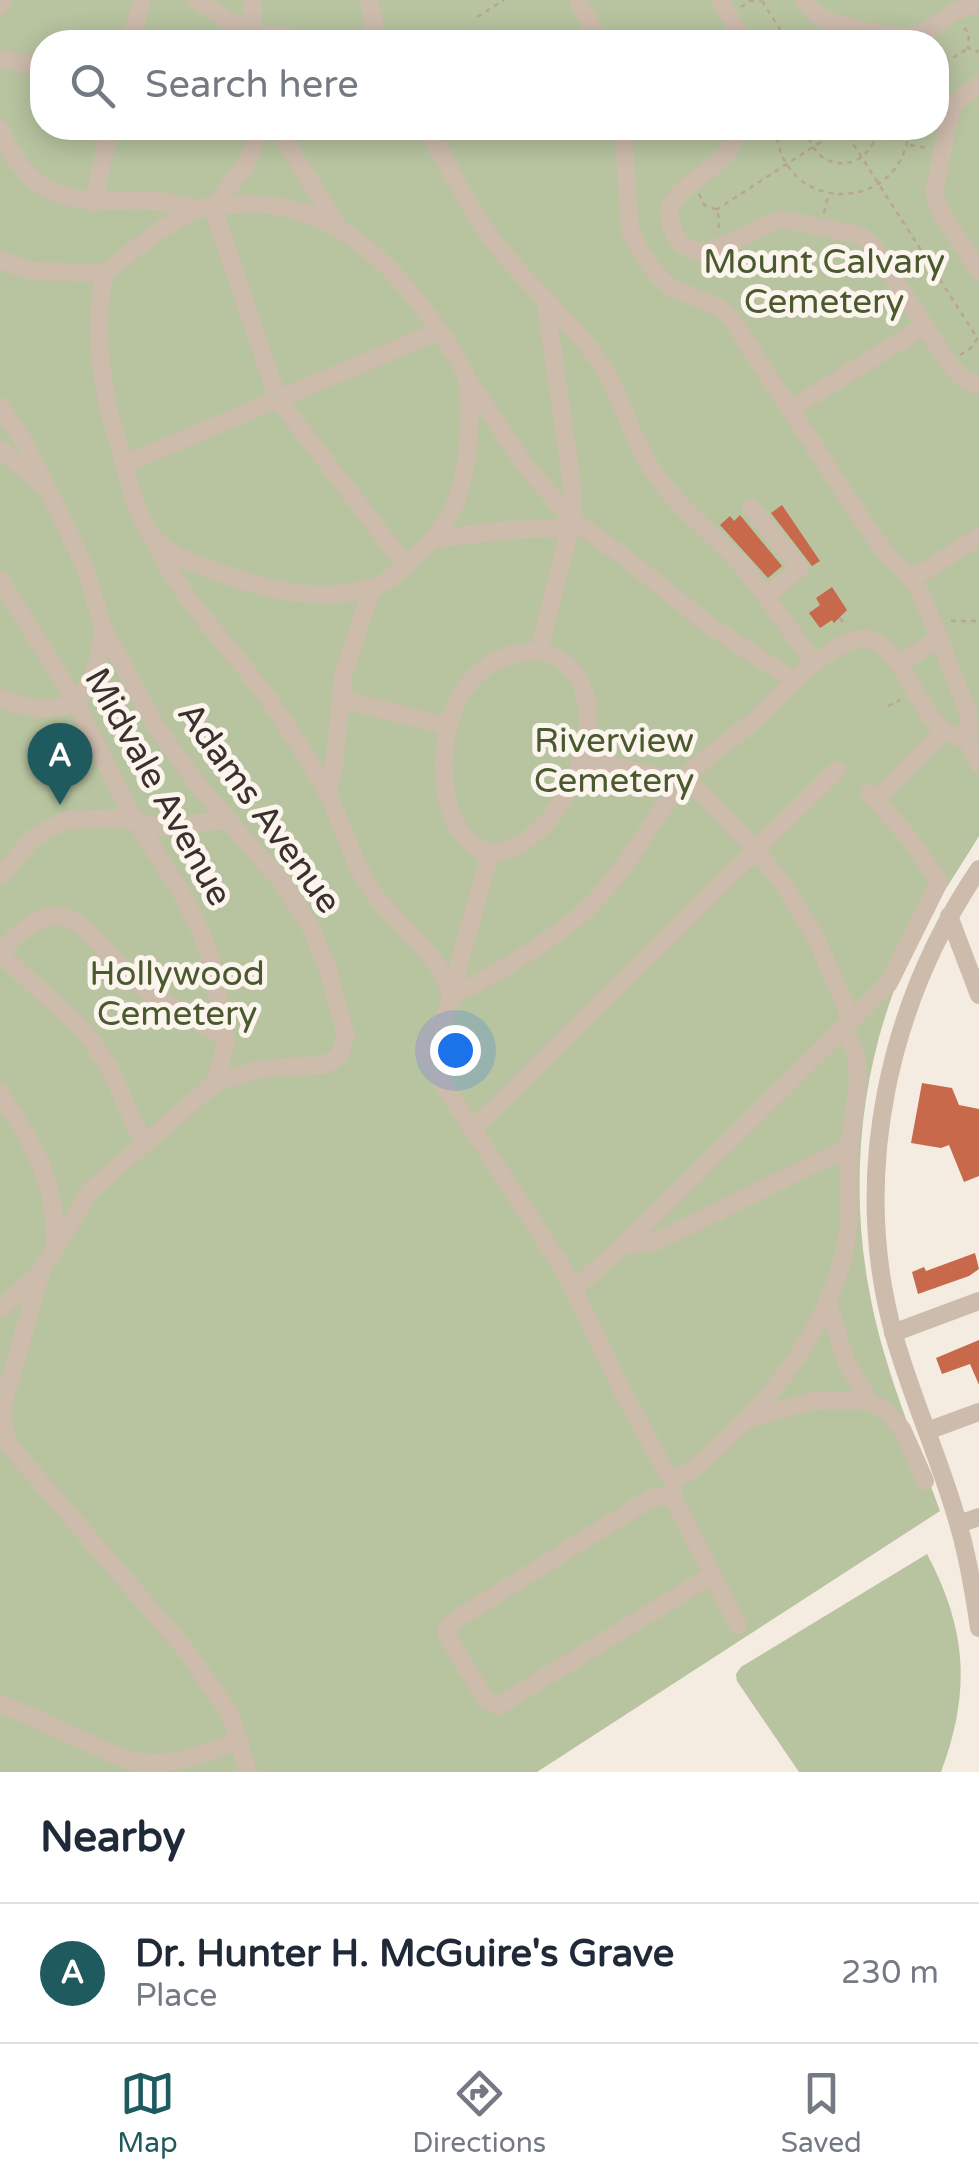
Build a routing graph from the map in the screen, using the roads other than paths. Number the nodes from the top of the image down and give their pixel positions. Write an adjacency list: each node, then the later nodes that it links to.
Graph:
1 (142, 0): 9 (street)
2 (197, 0): 10 (street)
3 (252, 0): 11 (street)
4 (368, 0): 12 (street)
5 (578, 0): 13 (street)
6 (720, 0): 14 (street)
7 (804, 0): 15 (street)
8 (979, 5): 16 (street)
9 (134, 30)
10 (242, 30)
11 (253, 30)
12 (375, 30)
13 (592, 30)
14 (737, 30)
15 (871, 30)
16 (924, 30)
17 (0, 59): 18 (street)
18 (30, 65)
19 (979, 84): 20 (street)
20 (949, 121)
21 (0, 129): 29 (street)
22 (107, 140): 29 (street)
23 (255, 140): 30 (street)
24 (284, 140): 31 (street)
25 (433, 140): 37 (street)
26 (624, 140): 33 (street)
27 (733, 140): 32 (street)
28 (945, 140): 35 (street)
29 (94, 202): 30 (street)
30 (204, 208): 31 (street); 36 (street); 42 (street)
31 (338, 226): 39 (street)
32 (674, 236): 33 (street); 38 (street)
33 (647, 256): 44 (street)
34 (0, 260): 36 (street)
35 (979, 271)
36 (105, 274): 46 (street)
37 (545, 298): 49 (street); 57 (street)
38 (925, 326): 41 (street); 44 (street)
39 (439, 332): 40 (street); 42 (street)
40 (466, 377): 49 (street); 52 (street)
41 (979, 385)
42 (278, 399): 46 (street); 53 (street)
43 (0, 406): 47 (street)
44 (792, 408): 55 (street)
45 (0, 449): 47 (street, Adams Avenue)
46 (125, 464): 51 (street)
47 (48, 490): 58 (street, Adams Avenue)
48 (750, 508): 57 (street)
49 (572, 520): 52 (street); 60 (street); 63 (street)
50 (979, 536): 55 (street)
51 (154, 539): 56 (street); 74 (street)
52 (435, 539): 53 (street)
53 (406, 566): 56 (street)
54 (0, 580): 66 (street, Midvale Avenue)
55 (912, 580): 59 (street)
56 (372, 588): 65 (street)
57 (766, 596): 61 (street)
58 (103, 628): 66 (street); 75 (street, Adams Avenue)
59 (942, 630): 62 (street); 69 (street)
60 (539, 652): 67 (street); 70 (street)
61 (815, 663): 62 (street); 63 (street)
62 (898, 664): 68 (street)
63 (796, 680): 73 (street)
64 (0, 698): 66 (street)
65 (340, 698): 67 (street); 74 (street)
66 (75, 700): 76 (street, Midvale Avenue)
67 (446, 726): 78 (street)
68 (944, 731): 69 (street); 85 (street)
69 (968, 741): 71 (street)
70 (582, 758): 73 (street); 78 (street)
71 (979, 764)
72 (837, 770): 77 (street)
73 (684, 781): 77 (street); 84 (street)
74 (327, 792): 84 (street)
75 (229, 820): 76 (street); 87 (street, Adams Avenue)
76 (137, 824): 80 (street); 86 (street, Midvale Avenue)
77 (755, 849): 85 (street); 89 (street)
78 (490, 852): 84 (street)
79 (979, 870): 81 (street)
80 (0, 876)
81 (949, 916): 83 (street); 101 (street)
82 (0, 954): 86 (street); 90 (street)
83 (979, 994)
84 (450, 997): 89 (street)
85 (846, 1024): 91 (street); 94 (street)
86 (225, 1036): 87 (street, Midvale Avenue)
87 (216, 1082): 90 (street)
88 (0, 1093): 92 (street)
89 (473, 1128): 97 (street)
90 (144, 1144): 93 (street)
91 (849, 1147): 94 (street); 98 (street)
92 (54, 1197): 93 (street); 95 (street)
93 (80, 1206): 95 (street)
94 (623, 1246): 97 (street)
95 (55, 1248): 96 (street)
96 (42, 1272): 100 (street); 106 (street)
97 (573, 1289): 108 (street)
98 (827, 1300): 102 (street); 104 (street)
99 (979, 1301): 101 (street)
100 (0, 1309)
101 (894, 1333): 105 (street)
102 (868, 1400): 104 (street); 107 (street)
103 (979, 1412): 105 (street)
104 (748, 1419): 108 (street)
105 (927, 1432): 110 (street)
106 (4, 1443): 115 (street)
107 (925, 1481)
108 (674, 1486): 111 (street); 111 (street)
109 (979, 1516): 110 (street)
110 (959, 1524): 113 (street)
111 (712, 1576): 112 (street)
112 (738, 1625)
113 (979, 1628)
114 (0, 1703): 115 (street)
115 (240, 1740): 116 (street)
116 (248, 1772)

